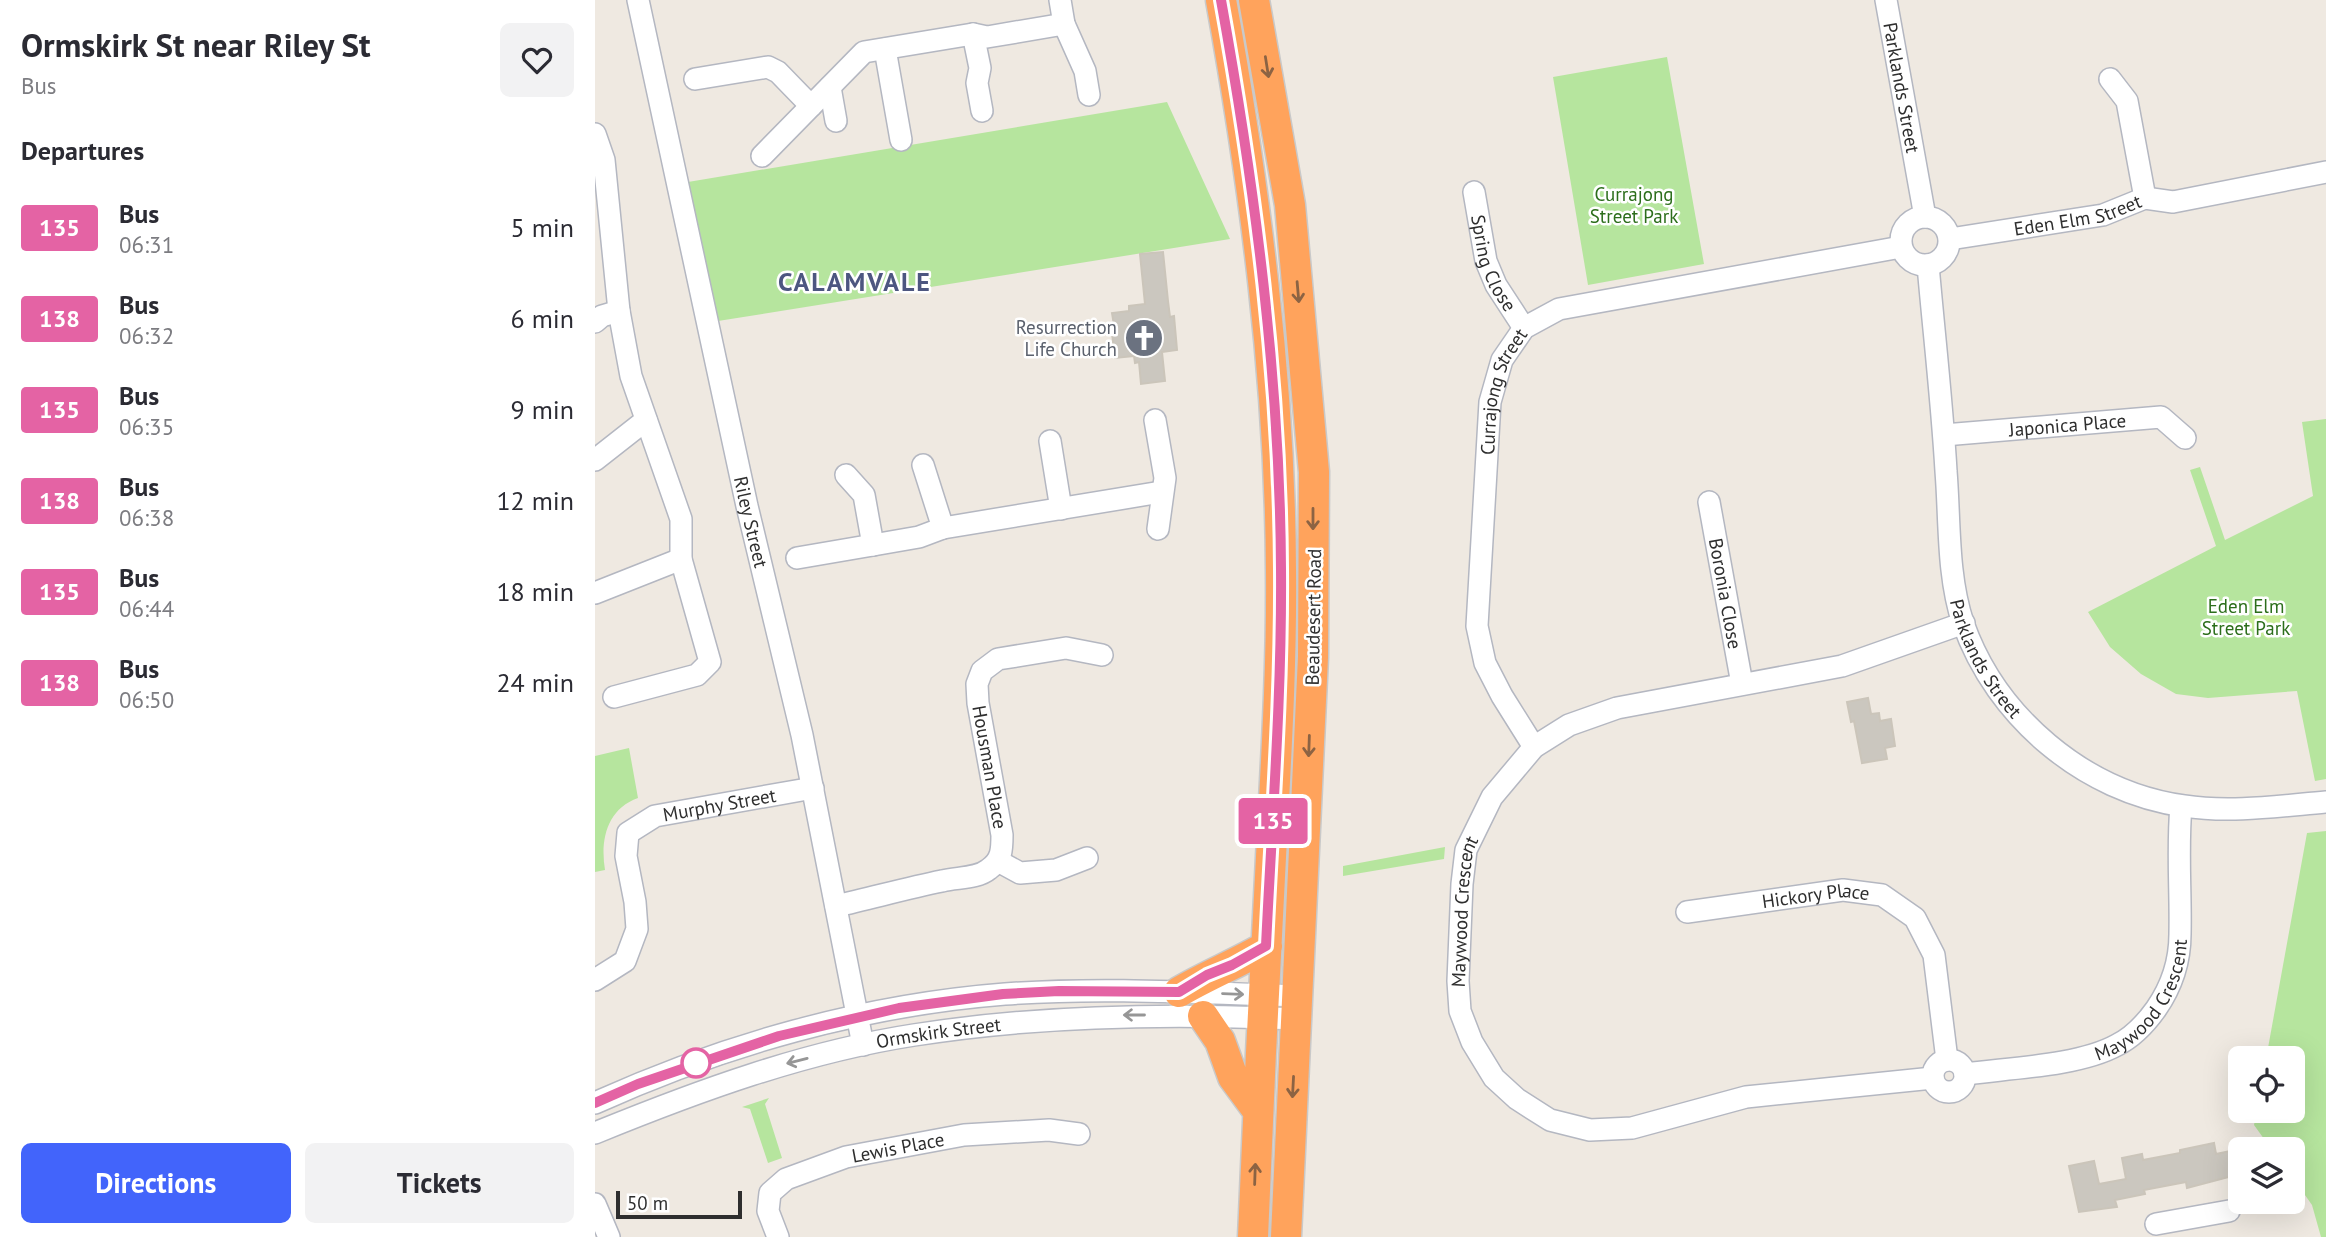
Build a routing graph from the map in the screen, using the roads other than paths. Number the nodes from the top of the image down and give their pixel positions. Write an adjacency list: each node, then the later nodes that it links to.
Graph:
1 (638, 0): 51 (street, Riley Street)
2 (1060, 0): 6 (street)
3 (1221, 0): 58 (highway, Beaudesert Road)
4 (1254, 0): 62 (highway, Beaudesert Road, one-way to 62)
5 (1886, 0): 22 (street, Parklands Street)
6 (1064, 24): 7 (street); 12 (street)
7 (973, 34): 8 (street); 14 (street)
8 (885, 49): 11 (street); 17 (street)
9 (695, 79): 13 (street)
10 (2110, 79): 21 (street)
11 (830, 87): 13 (street); 15 (street)
12 (1089, 95)
13 (811, 106): 18 (street)
14 (982, 111)
15 (836, 121)
16 (595, 134): 26 (street)
17 (901, 140)
18 (762, 156)
19 (2326, 172): 21 (street, Eden Elm Street)
20 (1473, 192): 28 (street, Spring Close)
21 (2145, 198): 23 (street, Eden Elm Street)
22 (1925, 217): 23 (street); 24 (street)
23 (1950, 239): 25 (street)
24 (1901, 247): 25 (street); 28 (street, Currajong Street)
25 (1928, 265): 31 (street, Parklands Street)
26 (619, 311): 27 (street); 29 (street)
27 (595, 321)
28 (1524, 328): 50 (street, Currajong Street)
29 (646, 420): 34 (street); 44 (street)
30 (1155, 420): 37 (street)
31 (1944, 435): 32 (street, Japonica Place); 46 (street, Parklands Street)
32 (2185, 438)
33 (1049, 441): 39 (street)
34 (595, 460)
35 (923, 465): 40 (street)
36 (846, 475): 42 (street)
37 (1161, 492): 39 (street); 41 (street)
38 (1709, 502): 48 (street, Boronia Close)
39 (1061, 509): 40 (street)
40 (943, 528): 42 (street)
41 (1159, 528)
42 (873, 545): 43 (street)
43 (797, 558)
44 (681, 559): 45 (street); 49 (street)
45 (595, 593)
46 (1963, 623): 48 (street, Maywood Crescent); 53 (street, Parklands Street)
47 (1103, 655): 55 (street, Housman Place)
48 (1742, 684): 50 (street, Maywood Crescent)
49 (614, 697)
50 (1534, 747): 68 (street, Maywood Crescent)
51 (813, 788): 56 (street, Riley Street); 59 (street, Murphy Street)
52 (2326, 802): 53 (street, Parklands Street)
53 (2181, 806): 67 (street, Maywood Crescent)
54 (1087, 858): 55 (street)
55 (998, 861): 56 (street)
56 (836, 906): 64 (street, Riley Street)
57 (1687, 912): 66 (street, Hickory Place)
58 (1266, 946): 60 (highway); 61 (highway, Beaudesert Road)
59 (595, 980)
60 (1179, 992): 61 (street, Ormskirk Street, one-way to 61); 64 (street, Ormskirk Street)
61 (1264, 1006): 62 (street, Ormskirk Street); 63 (street, Ormskirk Street); 70 (highway, Beaudesert Road)
62 (1297, 1007): 80 (highway, Beaudesert Road, one-way to 80)
63 (1203, 1016): 65 (street, Ormskirk Street, one-way to 65); 70 (highway)
64 (857, 1017): 65 (street, Riley Street); 69 (street, Ormskirk Street)
65 (863, 1045): 71 (street, Ormskirk Street, one-way to 71)
66 (1947, 1060): 67 (street); 68 (street)
67 (1965, 1074): 68 (street)
68 (1933, 1078)
69 (595, 1103)
70 (1258, 1111): 79 (highway, Beaudesert Road, one-way to 70)
71 (595, 1133)
72 (1079, 1134): 78 (street, Lewis Place)
73 (595, 1204): 77 (street)
74 (2228, 1212): 76 (street)
75 (2156, 1224): 76 (street)
76 (2198, 1227)
77 (609, 1237)
78 (778, 1237)
79 (1253, 1237)
80 (1286, 1237)

